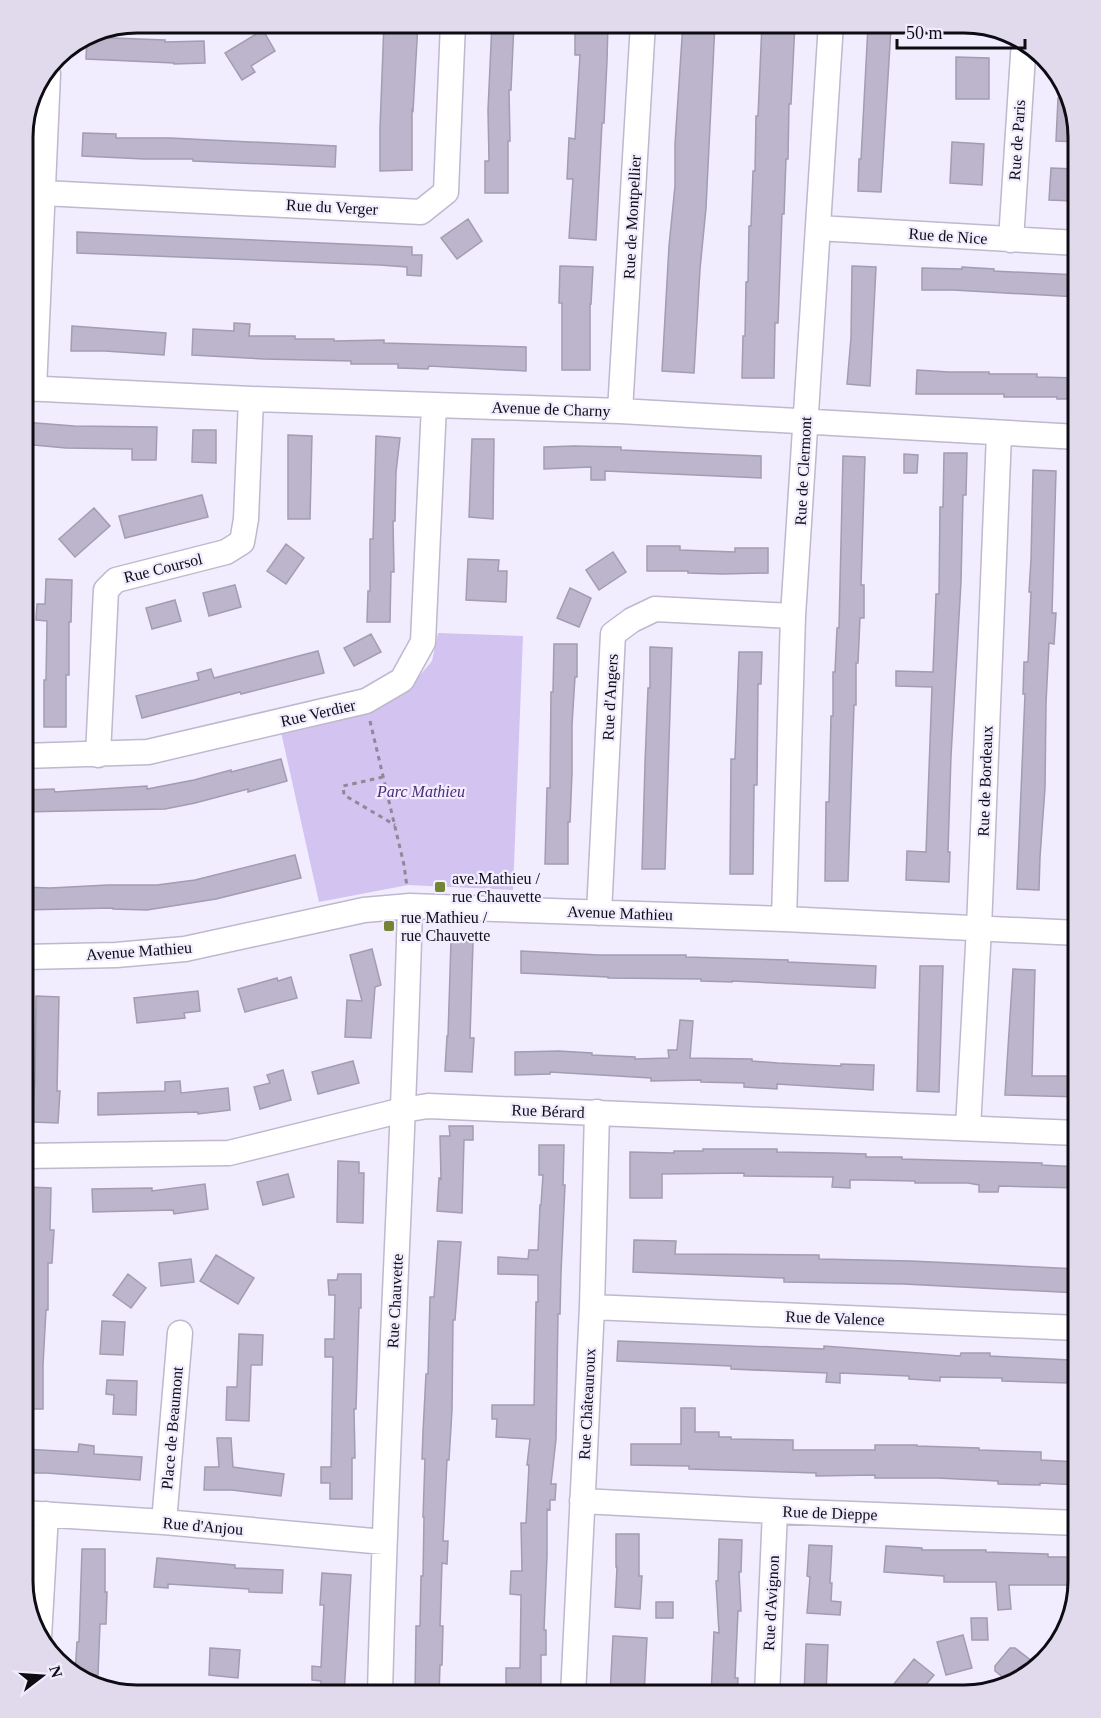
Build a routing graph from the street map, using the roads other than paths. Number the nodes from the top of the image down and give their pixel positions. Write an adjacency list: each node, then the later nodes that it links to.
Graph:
1 (453, 33): 6 (street, Rue du Verger)
2 (643, 33): 14 (street, Rue de Montpellier)
3 (830, 33): 7 (street, Rue de Clermont)
4 (1023, 51): 8 (street, Rue de Paris)
5 (48, 85): 6 (street)
6 (43, 193): 10 (street)
7 (818, 228): 8 (street, Rue de Nice); 15 (street, Rue de Clermont)
8 (1011, 240): 9 (street, Rue de Nice)
9 (1068, 243)
10 (33, 323)
11 (33, 388): 12 (street, Avenue de Charny)
12 (251, 399): 13 (street, Avenue de Charny); 19 (street, Rue Coursol)
13 (434, 405): 14 (street, Avenue de Charny); 19 (street, Rue Verdier)
14 (620, 411): 15 (street, Avenue de Charny)
15 (806, 421): 16 (street, Avenue de Charny); 18 (street, Rue de Clermont)
16 (999, 434): 17 (street, Avenue de Charny); 24 (street, Rue de Bordeaux)
17 (1068, 437)
18 (793, 616): 22 (street, Rue d'Angers); 23 (street, Rue de Clermont)
19 (98, 755): 20 (street, Rue Verdier)
20 (33, 756)
21 (410, 906): 22 (street, Avenue Mathieu); 26 (street, Avenue Mathieu); 27 (street, Rue Chauvette)
22 (599, 913): 23 (street, Avenue Mathieu)
23 (784, 919): 24 (street, Avenue Mathieu)
24 (979, 928): 25 (street, Avenue Mathieu); 29 (street, Rue de Bordeaux)
25 (1068, 932)
26 (33, 957)
27 (403, 1110): 28 (street, Rue Bérard); 31 (street, Rue Bérard); 41 (street, Rue Chauvette)
28 (597, 1112): 29 (street, Rue Bérard); 32 (street, Rue Châteauroux)
29 (968, 1128): 30 (street, Rue Bérard)
30 (1068, 1133)
31 (33, 1156)
32 (592, 1307): 33 (street, Rue de Valence); 35 (street, Rue Châteauroux)
33 (1068, 1328)
34 (180, 1333): 39 (street, Place de Beaumont)
35 (582, 1501): 36 (street, Rue de Dieppe); 44 (street, Rue Châteauroux)
36 (775, 1511): 40 (street, Rue de Dieppe); 45 (street, Rue d'Avignon)
37 (33, 1513): 38 (street, Rue d'Anjou)
38 (46, 1514): 39 (street, Rue d'Anjou); 42 (street)
39 (164, 1522): 41 (street, Rue d'Anjou)
40 (1068, 1523)
41 (384, 1542): 43 (street, Rue Chauvette)
42 (40, 1618)
43 (380, 1685)
44 (573, 1685)
45 (767, 1685)

